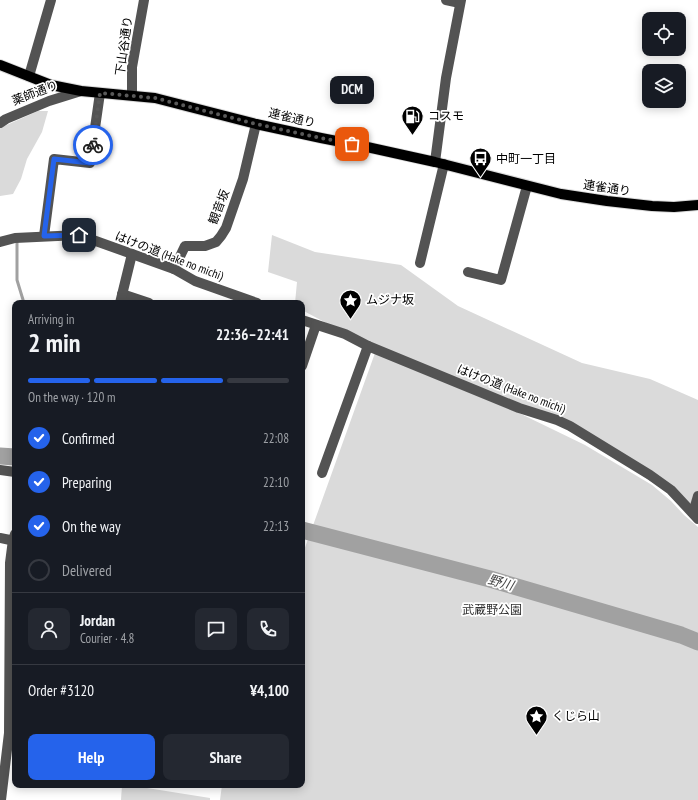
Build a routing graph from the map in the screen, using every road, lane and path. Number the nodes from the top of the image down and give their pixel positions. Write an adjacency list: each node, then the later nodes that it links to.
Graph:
1 (51, 0): 6 (street)
2 (144, 0): 9 (street, 下山谷通り)
3 (446, 0): 4 (street)
4 (461, 1): 12 (street)
5 (0, 65): 6 (main road, 連雀通り)
6 (29, 76): 7 (main road, 連雀通り)
7 (81, 91): 8 (main road, 連雀通り); 10 (street, 薬師通り)
8 (100, 93): 9 (main road, 連雀通り); 15 (street)
9 (132, 95): 11 (main road, 連雀通り)
10 (0, 123)
11 (256, 124): 12 (main road, 連雀通り); 19 (street, 観音坂)
12 (440, 163): 13 (main road, 連雀通り); 18 (street)
13 (527, 186): 14 (main road, 連雀通り); 20 (street)
14 (698, 206)
15 (44, 236): 16 (street, はけの道 (Hake no michi)); 17 (street, はけの道 (Hake no michi))
16 (0, 242)
17 (132, 254): 19 (street, はけの道 (Hake no michi)); 21 (street)
18 (420, 263)
19 (174, 269): 23 (street, はけの道 (Hake no michi))
20 (468, 272)
21 (121, 298): 22 (street)
22 (132, 300)
23 (248, 300)
24 (305, 321): 25 (street, はけの道 (Hake no michi))
25 (316, 325): 26 (street, はけの道 (Hake no michi)); 27 (street)
26 (368, 346): 30 (street); 32 (street, はけの道 (Hake no michi))
27 (305, 357)
28 (0, 470): 29 (street)
29 (12, 472)
30 (322, 473)
31 (698, 496): 32 (street)
32 (695, 516)
33 (0, 538): 34 (street)
34 (12, 539)
35 (12, 551): 36 (street)
36 (8, 729): 37 (street)
37 (1, 800)

